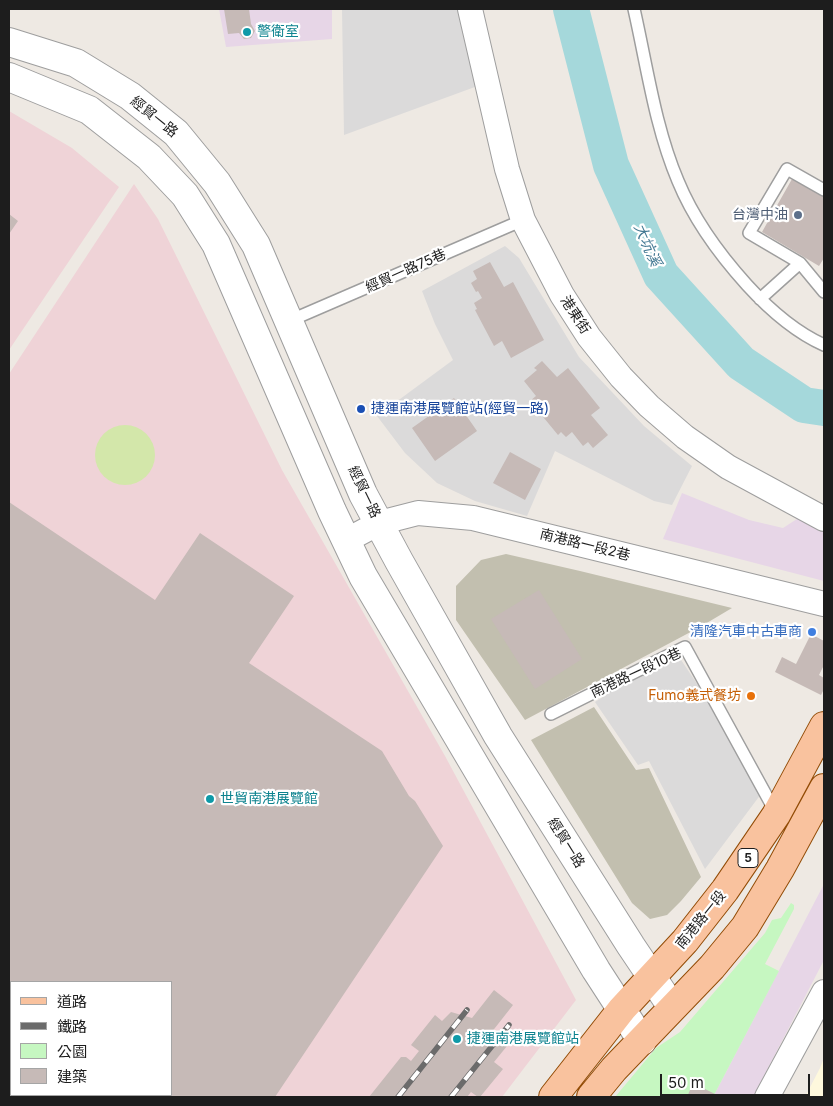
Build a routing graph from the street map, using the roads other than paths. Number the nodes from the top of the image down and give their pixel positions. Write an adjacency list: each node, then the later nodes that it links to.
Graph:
1 (470, 9): 6 (street, 港東街)
2 (634, 9): 9 (lane)
3 (9, 42): 10 (street, 經貿一路)
4 (9, 77): 14 (street)
5 (824, 190): 7 (lane)
6 (523, 220): 10 (lane, 經貿一路75巷); 12 (street, 港東街)
7 (800, 263): 8 (lane); 9 (lane)
8 (824, 292)
9 (760, 299): 11 (lane)
10 (290, 322): 13 (street, 經貿一路)
11 (824, 346)
12 (824, 519)
13 (380, 523): 14 (street, 南港路一段2巷); 15 (street, 南港路一段2巷); 20 (street, 經貿一路)
14 (347, 540): 23 (street)
15 (824, 604)
16 (551, 714): 19 (lane, 南港路一段10巷)
17 (824, 726): 19 (main road, 南港路一段 / 5)
18 (824, 788): 22 (main road, 5)
19 (776, 815): 20 (main road, 南港路一段 / 5)
20 (653, 977): 22 (street, 經貿一路); 23 (main road, 南港路一段 / 5)
21 (824, 992): 27 (street)
22 (672, 1007): 24 (main road, 5)
23 (622, 1009): 24 (street); 25 (main road, 南港路一段 / 5)
24 (642, 1041): 26 (main road, 5)
25 (553, 1097)
26 (591, 1097)
27 (767, 1097)

